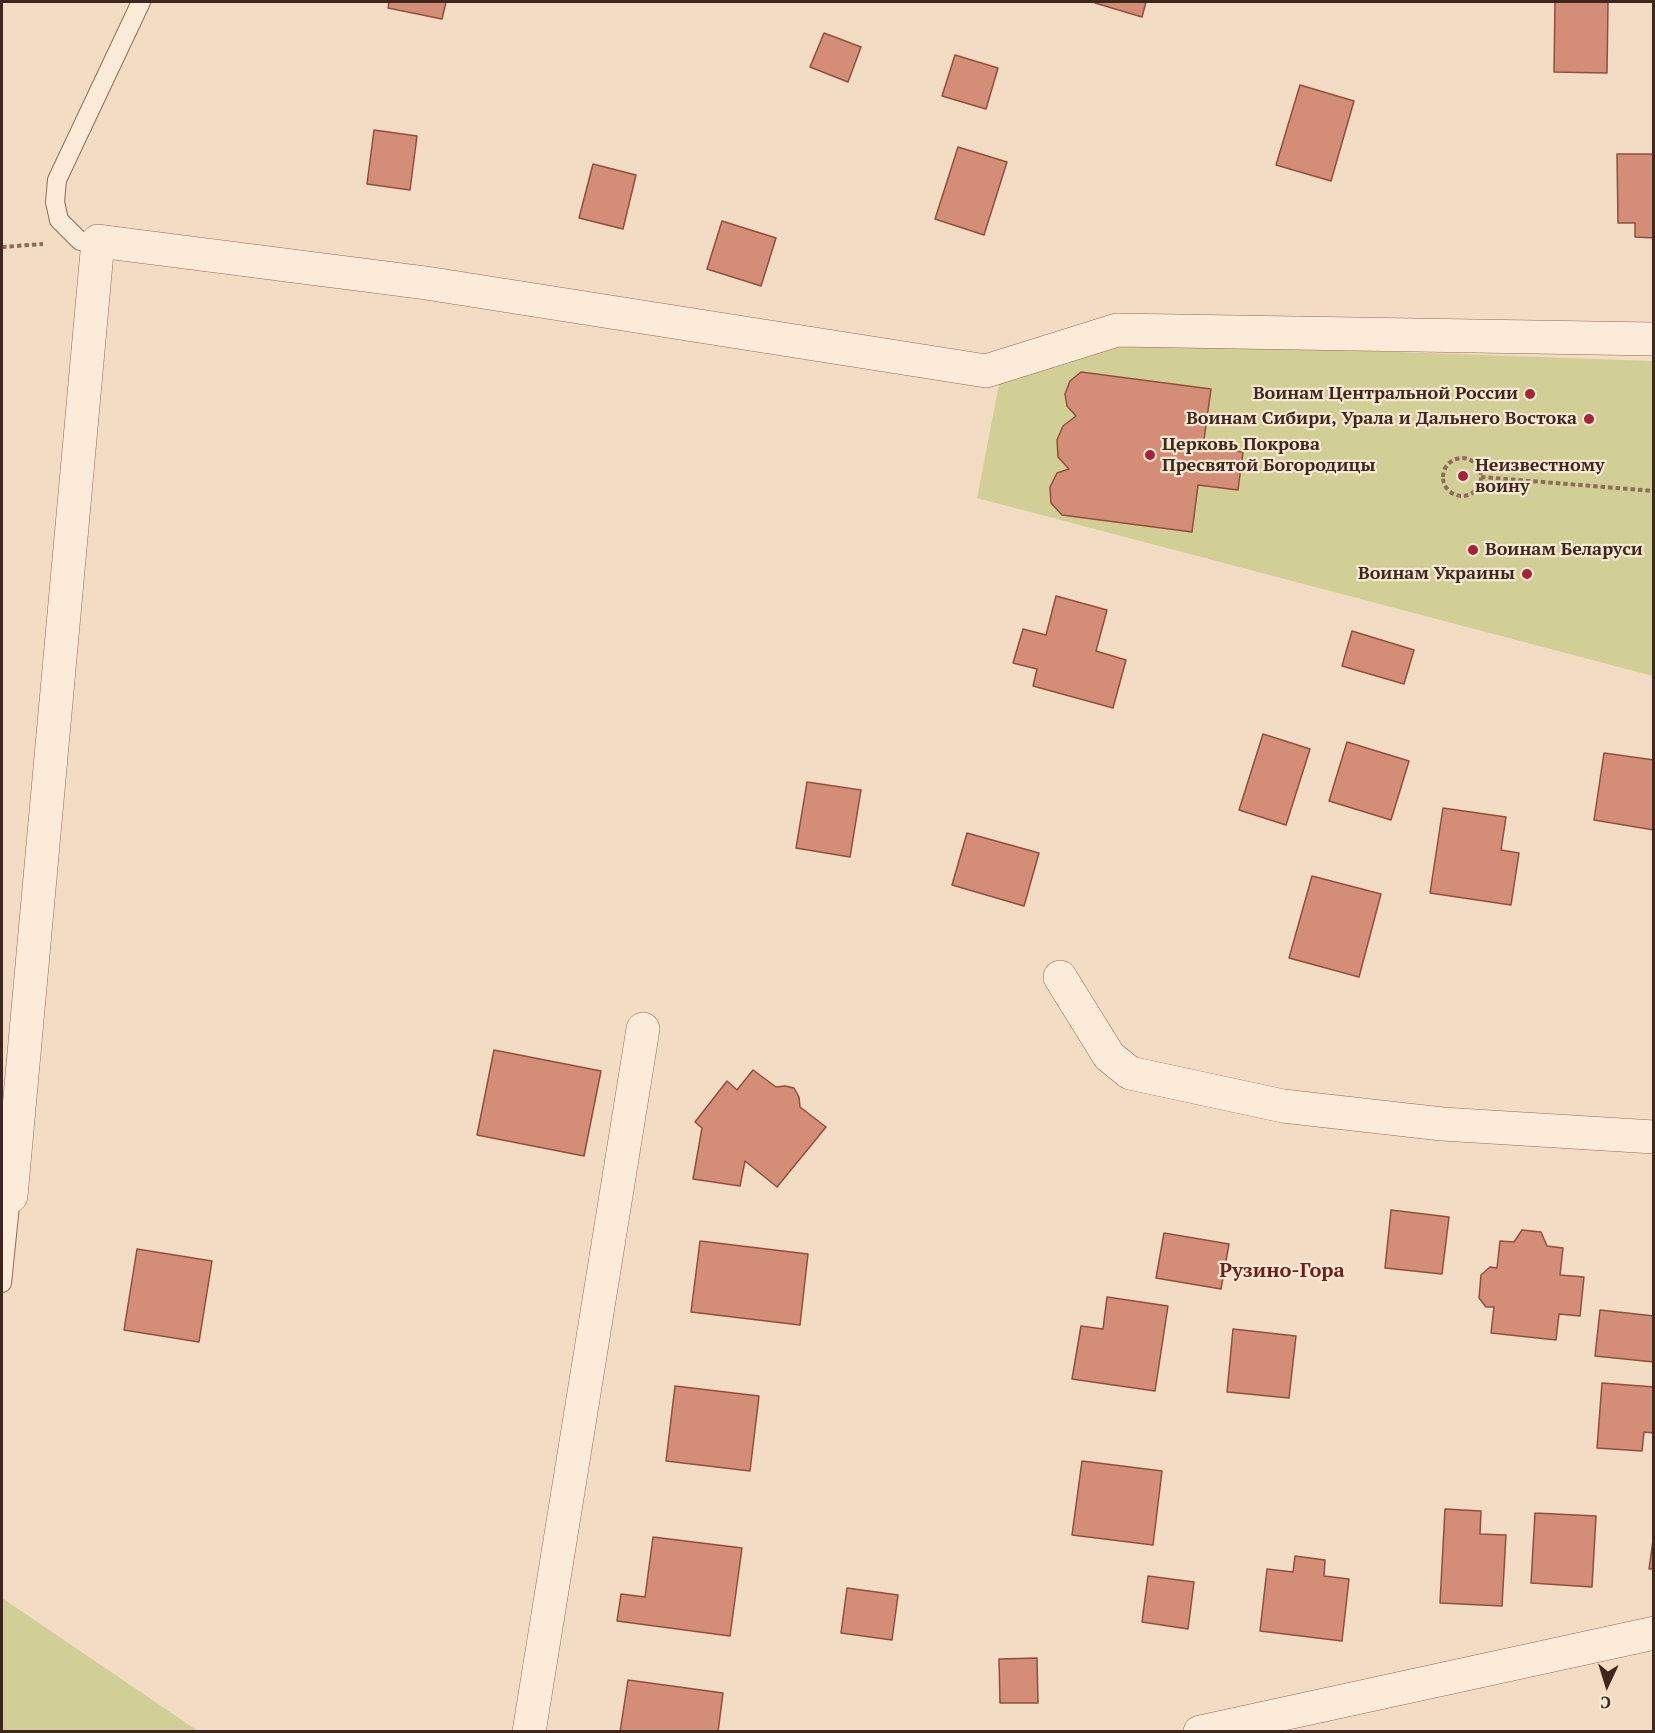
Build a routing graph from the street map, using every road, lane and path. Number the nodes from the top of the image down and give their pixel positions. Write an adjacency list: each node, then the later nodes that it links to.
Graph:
1 (141, 2): 2 (lane)
2 (98, 241): 3 (street); 9 (street)
3 (1653, 339)
4 (1481, 477): 4 (path); 5 (path)
5 (1653, 491)
6 (1060, 977): 8 (street)
7 (643, 1029): 12 (street)
8 (1653, 1137)
9 (6, 1196): 10 (lane)
10 (2, 1283)
11 (1653, 1633): 13 (street)
12 (529, 1731)
13 (1200, 1731)

